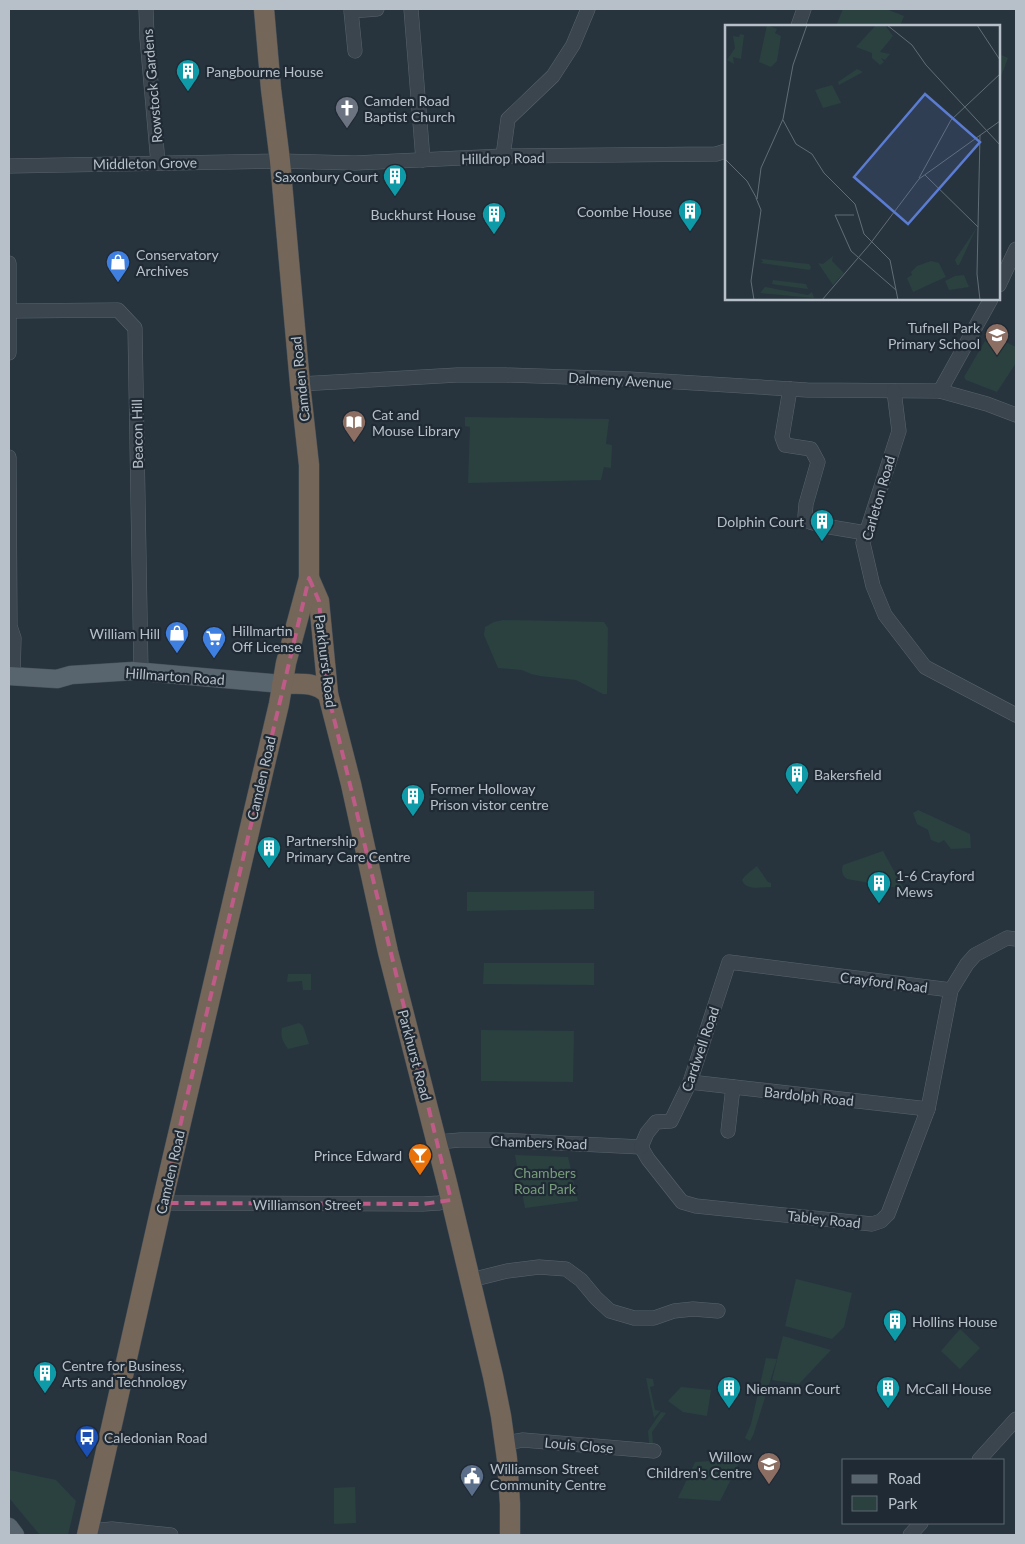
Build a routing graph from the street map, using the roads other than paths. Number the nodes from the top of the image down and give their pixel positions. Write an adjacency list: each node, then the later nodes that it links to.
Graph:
1 (146, 9): 13 (street, Rowstock Gardens)
2 (264, 9): 12 (highway, Camden Road)
3 (377, 9): 8 (street)
4 (411, 9): 11 (street)
5 (588, 9): 10 (street)
6 (804, 9): 7 (street)
7 (798, 25)
8 (355, 51)
9 (725, 151): 10 (street, Hilldrop Road)
10 (504, 156): 11 (street, Hilldrop Road)
11 (423, 160): 12 (street, Hilldrop Road)
12 (280, 161): 13 (street, Middleton Grove); 21 (highway, Camden Road)
13 (158, 163): 14 (street, Middleton Grove)
14 (9, 166)
15 (1016, 249): 17 (street)
16 (9, 264): 19 (street)
17 (1000, 283)
18 (990, 300): 24 (street)
19 (10, 311): 20 (street); 29 (street, Beacon Hill)
20 (9, 353)
21 (300, 384): 22 (street, Dalmeny Avenue); 28 (highway, Camden Road)
22 (790, 389): 23 (street, Dalmeny Avenue); 27 (street)
23 (894, 391): 24 (street, Dalmeny Avenue); 27 (street, Carleton Road)
24 (940, 391): 25 (street, Dalmeny Avenue)
25 (1016, 415)
26 (9, 457): 30 (street)
27 (866, 533): 33 (street, Carleton Road)
28 (309, 578): 31 (highway, Camden Road); 32 (highway, Parkhurst Road)
29 (141, 672): 30 (main road, Hillmarton Road); 31 (main road, Hillmarton Road)
30 (11, 676)
31 (282, 684): 32 (highway); 44 (highway, Camden Road)
32 (328, 694): 41 (highway, Parkhurst Road)
33 (1016, 715)
34 (1016, 939): 36 (street)
35 (729, 962): 36 (street, Crayford Road); 37 (street, Cardwell Road)
36 (951, 990): 39 (street, Tabley Road)
37 (690, 1082): 38 (street, Bardolph Road); 42 (street, Cardwell Road)
38 (733, 1087): 39 (street, Bardolph Road); 40 (street)
39 (928, 1109): 42 (street, Tabley Road)
40 (728, 1131)
41 (437, 1142): 42 (street, Chambers Road); 43 (highway, Parkhurst Road)
42 (642, 1147)
43 (451, 1200): 44 (street, Williamson Street); 45 (highway, Parkhurst Road)
44 (162, 1203): 53 (highway, Camden Road)
45 (471, 1280): 46 (street); 48 (highway, Parkhurst Road)
46 (718, 1311)
47 (1016, 1419): 50 (street)
48 (505, 1443): 49 (street, Louis Close); 56 (highway, Parkhurst Road)
49 (654, 1451)
50 (979, 1459)
51 (920, 1524): 57 (street)
52 (9, 1528): 54 (main road)
53 (88, 1533): 55 (street)
54 (15, 1535)
55 (171, 1535)
56 (510, 1535)
57 (910, 1535)

